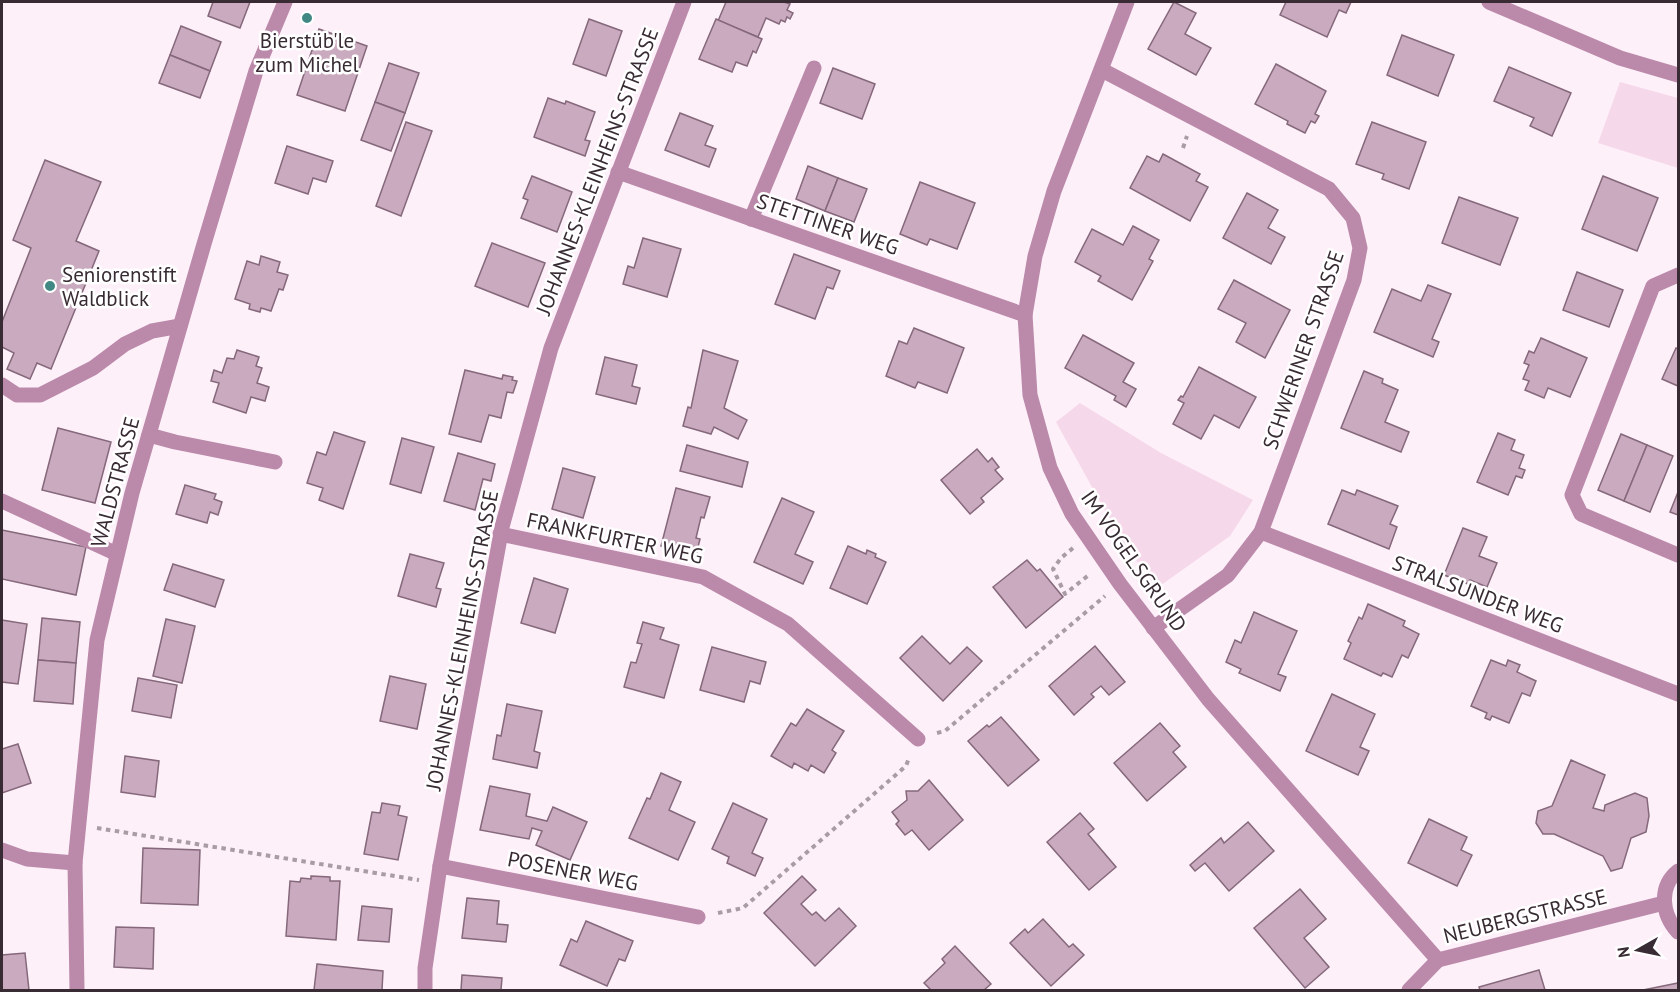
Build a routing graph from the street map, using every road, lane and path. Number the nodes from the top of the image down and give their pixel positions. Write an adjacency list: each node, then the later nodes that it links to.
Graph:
1 (285, 2): 12 (street, WALDSTRASSE)
2 (684, 2): 8 (street, JOHANNES-KLEINHEINS-STRASSE)
3 (1127, 2): 6 (street, IM VOGELSGRUND)
4 (1489, 2): 7 (street)
5 (814, 68): 9 (street)
6 (1102, 70): 11 (street, IM VOGELSGRUND); 17 (street, SCHWERINER STRASSE)
7 (1678, 75)
8 (618, 172): 9 (street, STETTINER WEG); 18 (street, JOHANNES-KLEINHEINS-STRASSE)
9 (751, 219): 11 (street, STETTINER WEG)
10 (1678, 275): 21 (street)
11 (1025, 315): 19 (street, IM VOGELSGRUND)
12 (180, 326): 13 (street); 14 (street, WALDSTRASSE)
13 (2, 384)
14 (149, 435): 15 (street); 20 (street, WALDSTRASSE)
15 (275, 462)
16 (2, 501): 20 (street)
17 (1261, 532): 23 (street, SCHWERINER STRASSE); 24 (street, STRALSUNDER WEG)
18 (500, 534): 25 (street, FRANKFURTER WEG); 29 (street, JOHANNES-KLEINHEINS-STRASSE)
19 (1087, 536): 22 (street, IM VOGELSGRUND); 22 (path)
20 (117, 554): 26 (street, WALDSTRASSE)
21 (1678, 555)
22 (1105, 563): 23 (street, IM VOGELSGRUND)
23 (1153, 628): 35 (street, IM VOGELSGRUND)
24 (1678, 694)
25 (918, 739)
26 (79, 827): 28 (street, WALDSTRASSE); 31 (path)
27 (2, 850): 28 (street)
28 (75, 863): 36 (street, WALDSTRASSE)
29 (440, 866): 31 (street, JOHANNES-KLEINHEINS-STRASSE); 33 (street, POSENER WEG)
30 (1678, 871): 32 (street)
31 (438, 884): 37 (street, JOHANNES-KLEINHEINS-STRASSE)
32 (1664, 903): 34 (street); 35 (street, NEUBERGSTRASSE)
33 (698, 917)
34 (1678, 932)
35 (1438, 960): 38 (street, NEUBERGSTRASSE)
36 (77, 990)
37 (425, 990)
38 (1408, 990)

